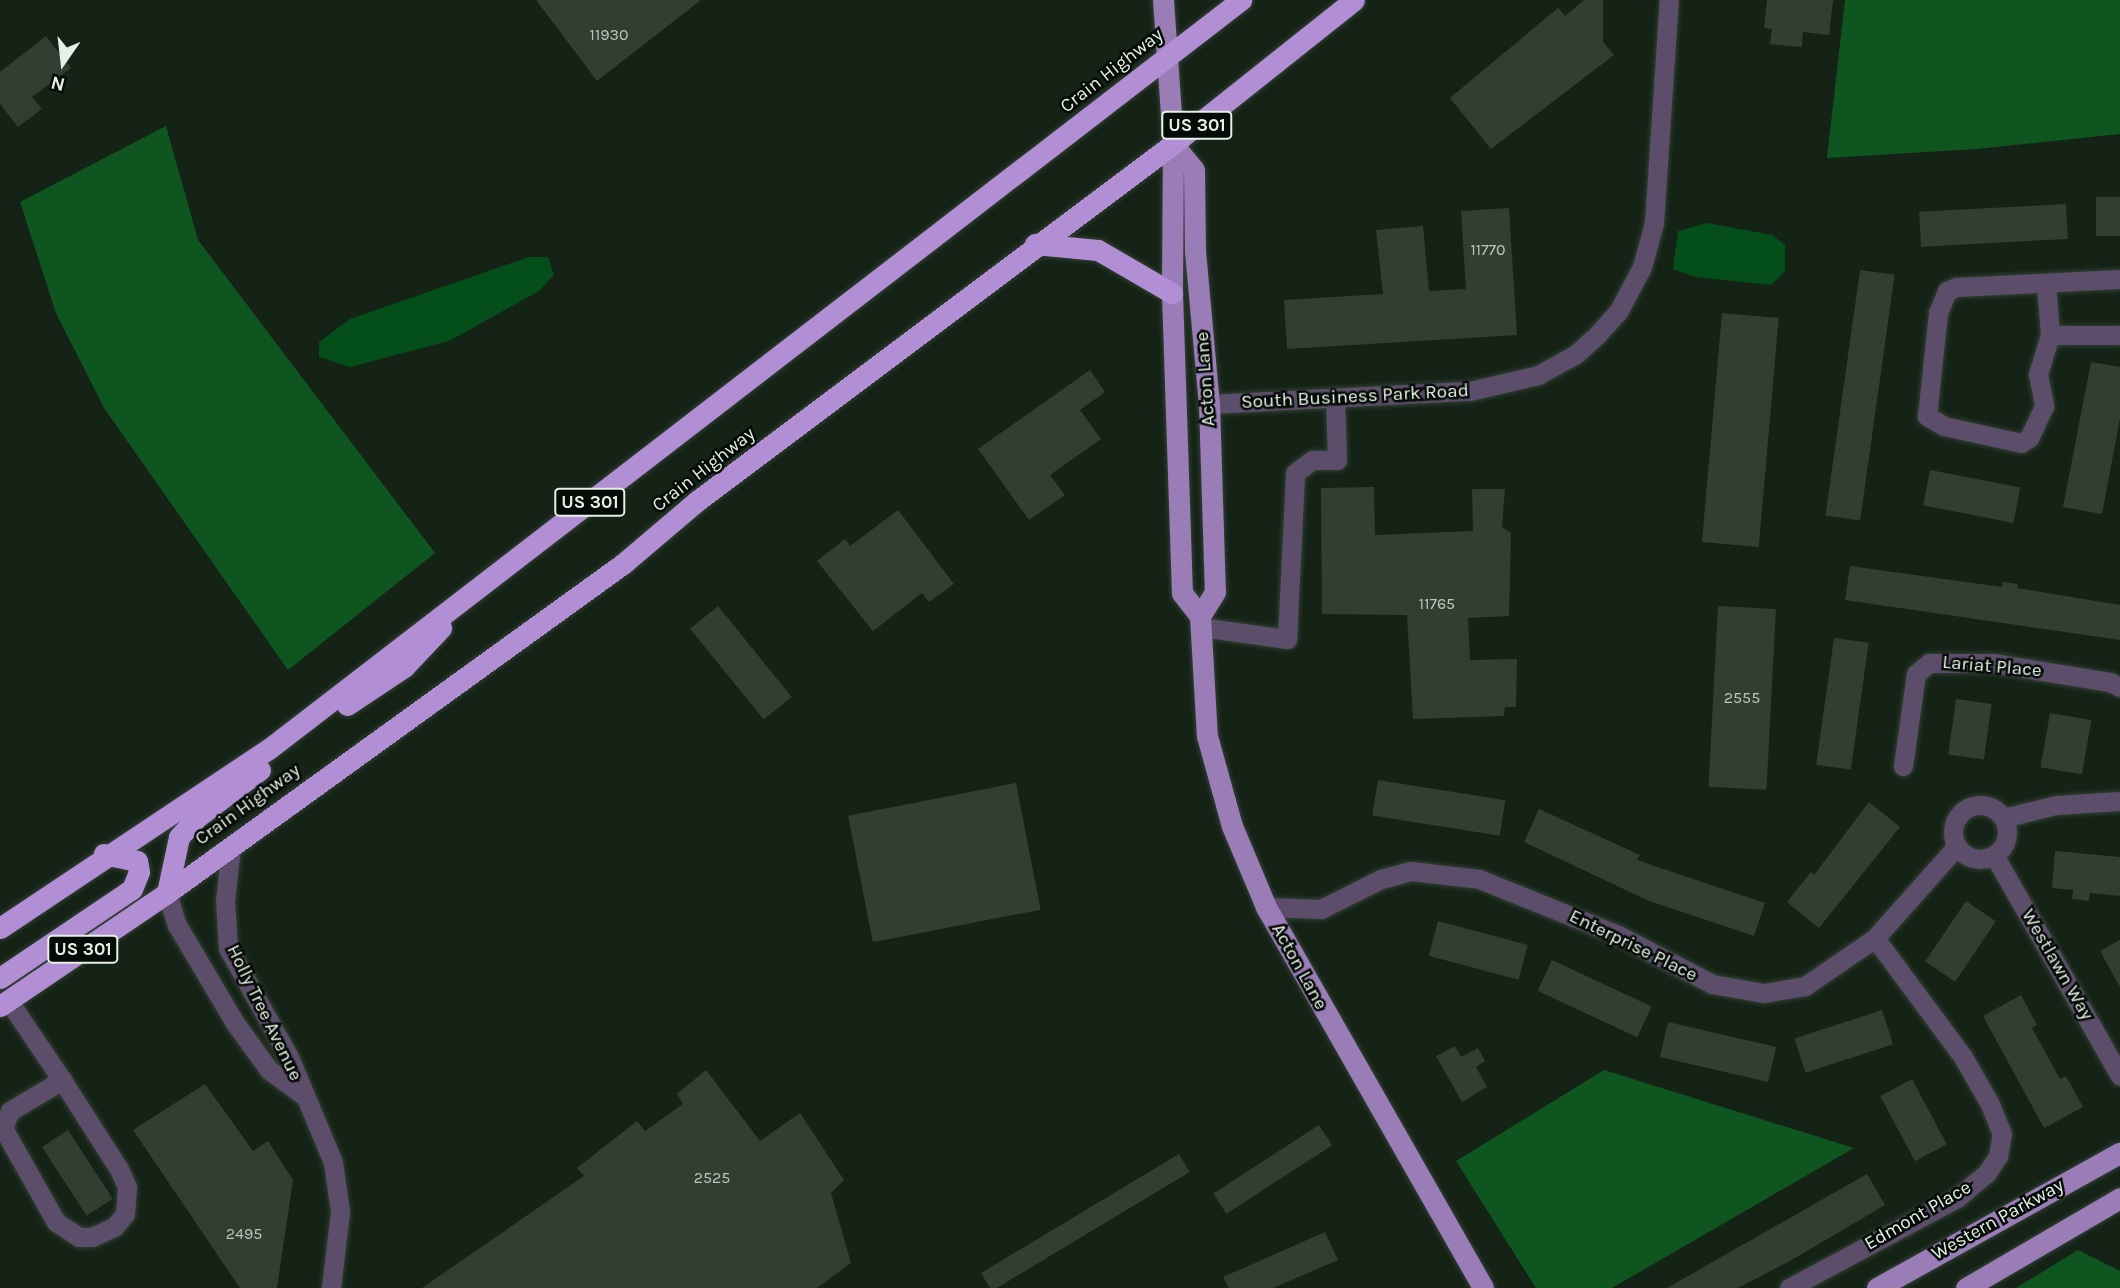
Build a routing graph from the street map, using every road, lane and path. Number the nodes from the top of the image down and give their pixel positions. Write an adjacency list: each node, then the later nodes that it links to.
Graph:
1 (1163, 0): 5 (main road, Acton Lane)
2 (1241, 0): 5 (highway, Crain Highway / US 301)
3 (1354, 0): 6 (highway, Crain Highway / US 301)
4 (1670, 0): 13 (street, South Business Park Road)
5 (1166, 58): 6 (main road, Acton Lane); 15 (highway, Crain Highway / US 301)
6 (1173, 144): 7 (highway, Crain Highway / US 301); 10 (main road, Acton Lane); 14 (main road, Acton Lane)
7 (1035, 244): 10 (highway); 21 (highway, Crain Highway / US 301)
8 (2120, 279): 9 (street)
9 (2046, 284): 11 (street); 11 (street)
10 (1172, 293): 16 (main road, Acton Lane)
11 (2050, 335): 12 (street)
12 (2120, 335)
13 (1335, 397): 14 (street, South Business Park Road); 16 (street)
14 (1209, 404): 16 (main road, Acton Lane)
15 (461, 601): 23 (highway, Crain Highway / US 301); 25 (highway)
16 (1200, 622): 26 (main road, Acton Lane)
17 (2120, 687): 18 (street, Lariat Place)
18 (1903, 766)
19 (2120, 801): 20 (street)
20 (2003, 818): 22 (street); 24 (street)
21 (231, 846): 25 (highway, Crain Highway / US 301); 33 (street, Holly Tree Avenue)
22 (1957, 846): 24 (street); 28 (street, Enterprise Place)
23 (104, 854): 27 (highway, Crain Highway / US 301); 29 (highway)
24 (1994, 855): 31 (street, Westlawn Way)
25 (167, 893): 30 (highway, Crain Highway / US 301); 33 (street, Holly Tree Avenue)
26 (1266, 907): 28 (street, Enterprise Place); 37 (main road, Acton Lane)
27 (0, 928)
28 (1875, 938): 38 (street, Edmont Place)
29 (0, 978)
30 (4, 1003): 32 (street)
31 (2120, 1076)
32 (62, 1080): 32 (street)
33 (304, 1095): 36 (street, Holly Tree Avenue)
34 (2120, 1153): 39 (main road, Western Parkway)
35 (2120, 1198): 40 (main road)
36 (331, 1288)
37 (1483, 1288)
38 (1789, 1288)
39 (1877, 1288)
40 (1966, 1288)

